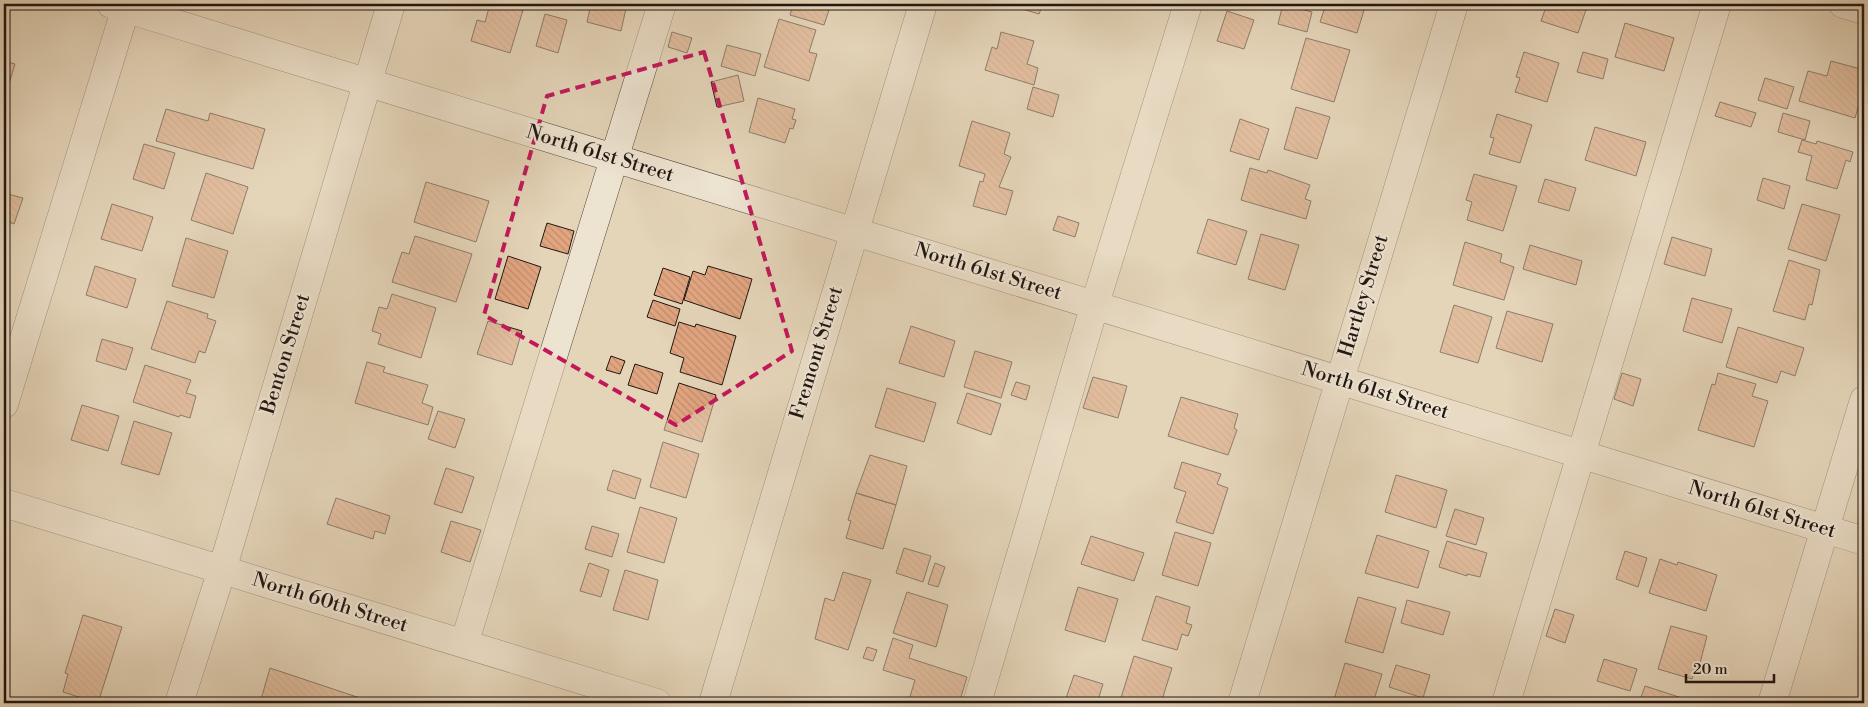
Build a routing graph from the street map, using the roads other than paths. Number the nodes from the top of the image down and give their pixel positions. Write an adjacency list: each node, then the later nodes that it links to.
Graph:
1 (391, 4): 10 (street, Benton Street)
2 (662, 4): 11 (street)
3 (923, 4): 12 (street, Fremont Street)
4 (1188, 4): 13 (street)
5 (1454, 4): 14 (street, Hartley Street)
6 (1717, 4): 17 (street)
7 (1843, 4): 9 (street)
8 (121, 5): 10 (street, North 61st Street); 16 (street)
9 (1864, 10)
10 (367, 83): 11 (street, North 61st Street); 21 (street, Benton Street)
11 (614, 159): 12 (street, North 61st Street); 22 (street)
12 (854, 231): 13 (street, North 61st Street); 25 (street, Fremont Street)
13 (1095, 304): 14 (street, North 61st Street); 26 (street)
14 (1338, 380): 17 (street, North 61st Street); 27 (street, Hartley Street)
15 (1864, 400): 19 (street)
16 (4, 404)
17 (1581, 454): 19 (street, North 61st Street); 28 (street)
18 (4, 503): 21 (street, North 60th Street)
19 (1825, 529): 20 (street, North 61st Street); 29 (street)
20 (1864, 541)
21 (222, 570): 22 (street, North 60th Street); 23 (street, Benton Street)
22 (464, 644): 24 (street, North 60th Street)
23 (179, 703)
24 (657, 703)
25 (713, 703)
26 (977, 703)
27 (1242, 703)
28 (1506, 703)
29 (1772, 703)

